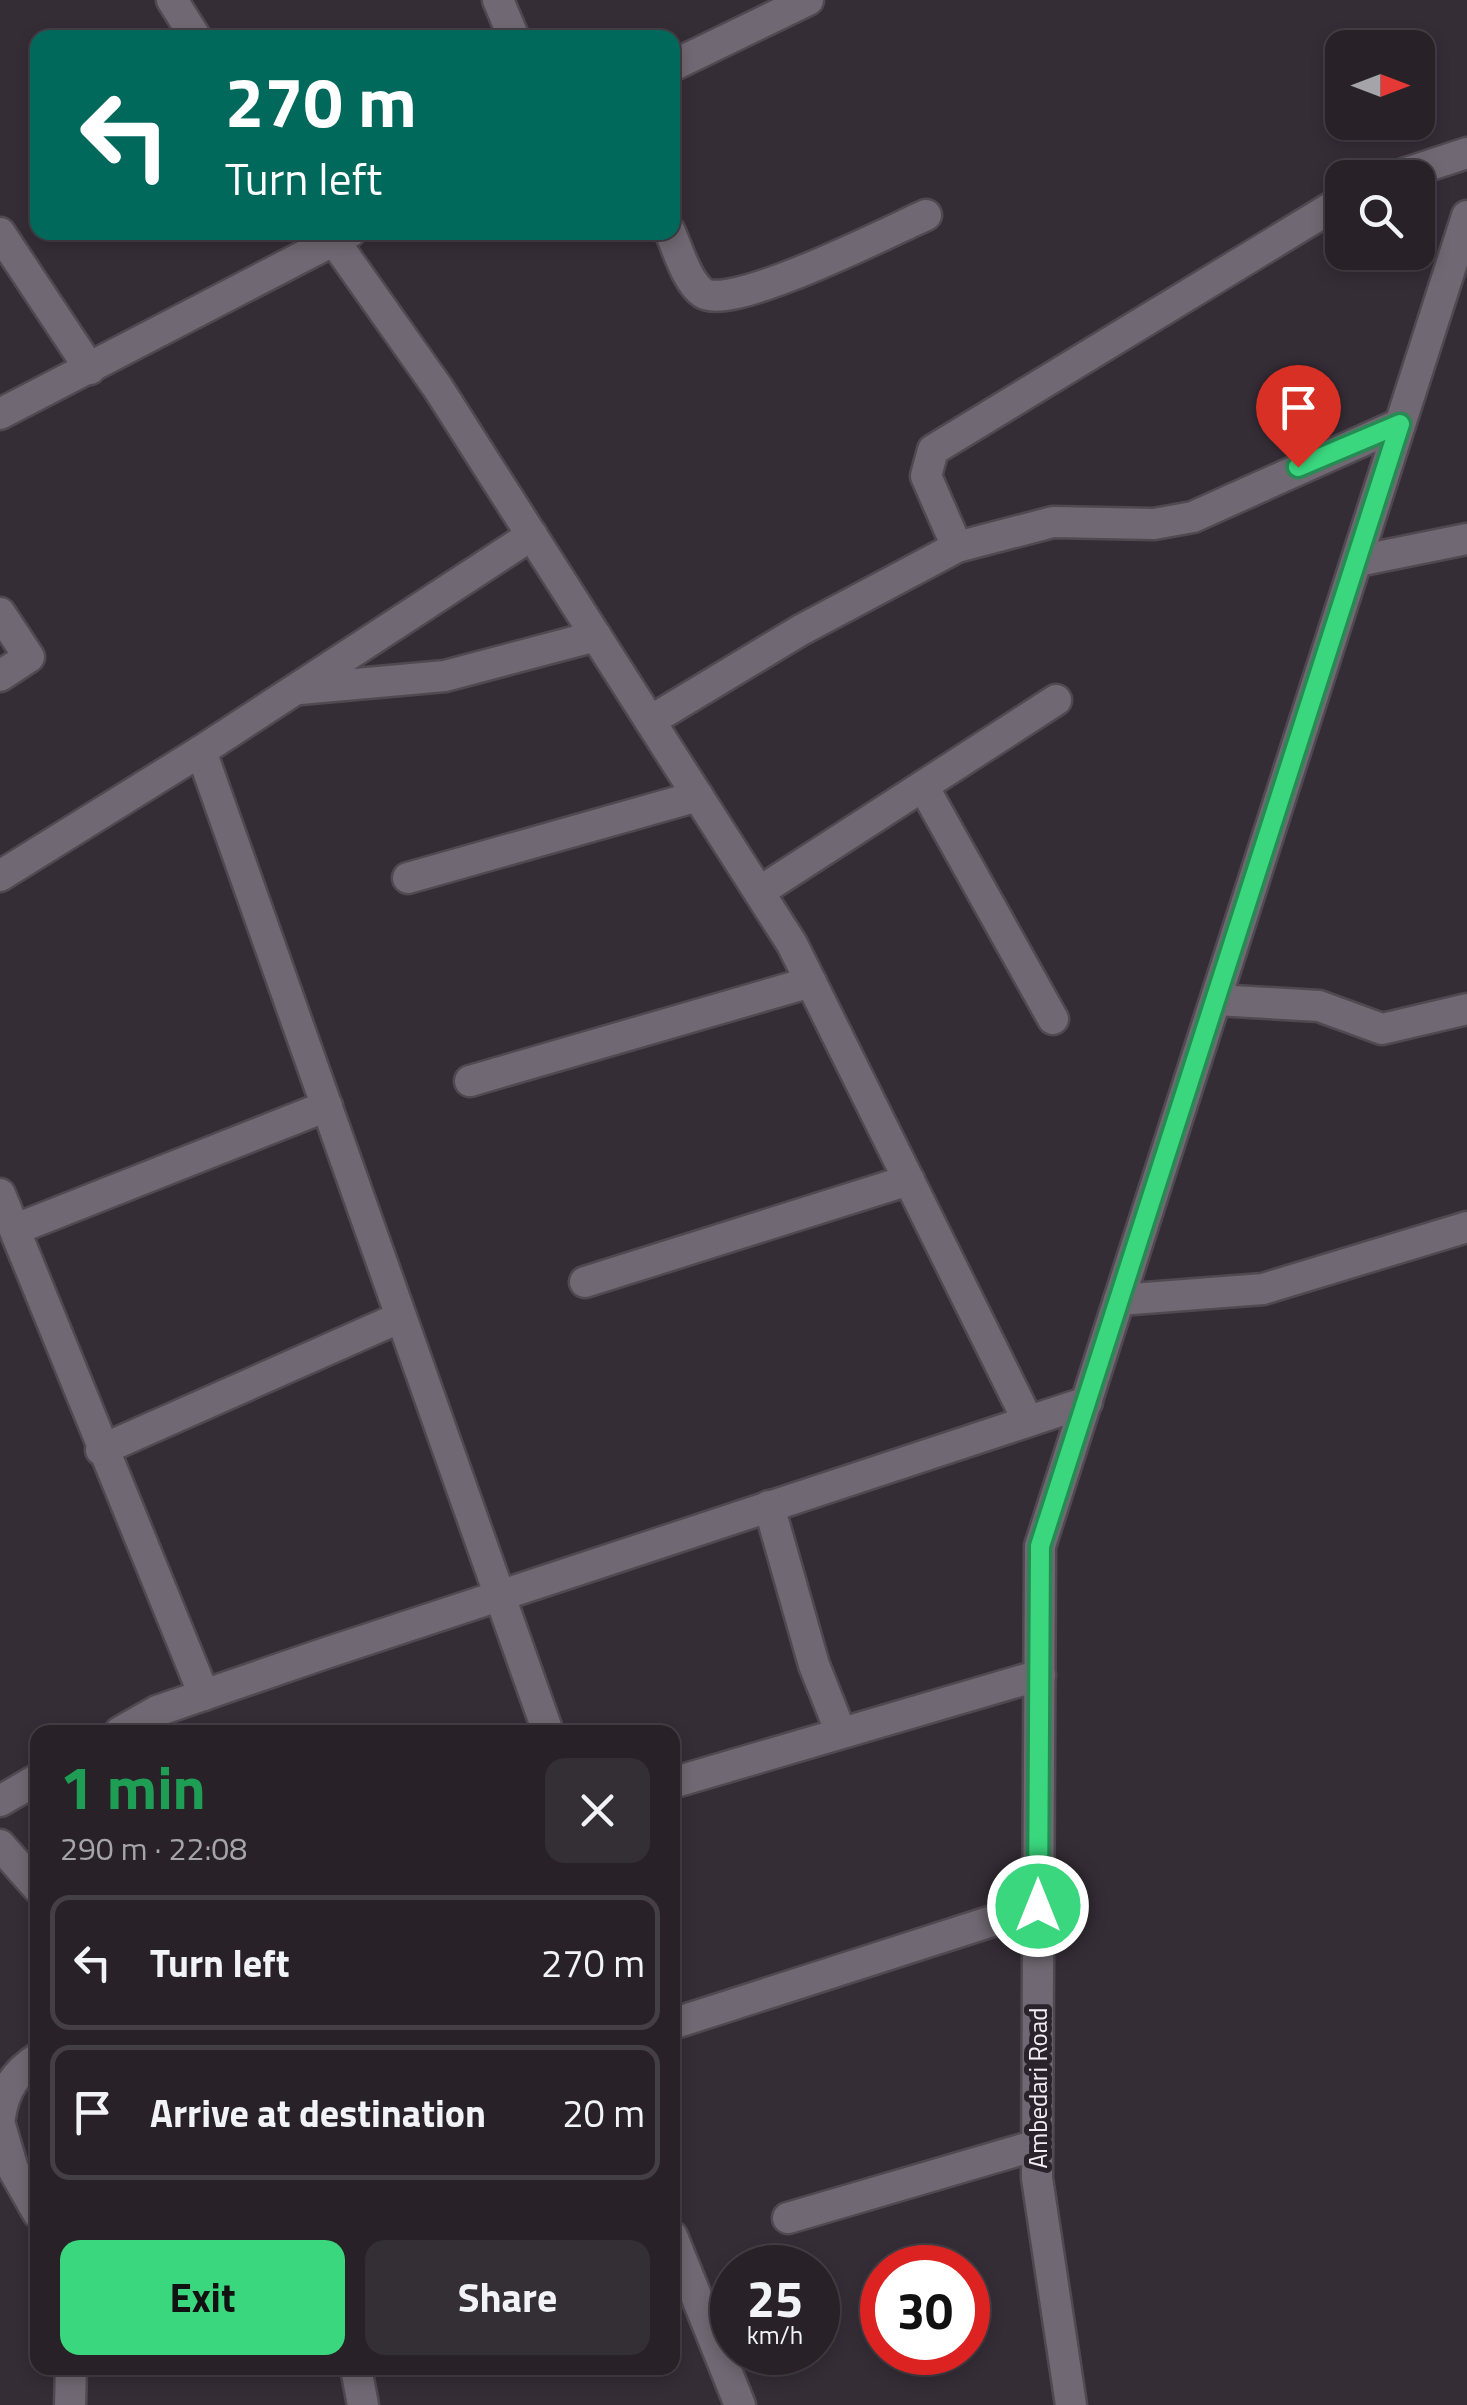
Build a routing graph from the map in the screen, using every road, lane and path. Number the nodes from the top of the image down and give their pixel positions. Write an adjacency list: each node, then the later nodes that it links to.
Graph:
1 (172, 0): 4 (street)
2 (498, 0): 5 (street)
3 (808, 0): 6 (street)
4 (191, 30)
5 (511, 30)
6 (680, 62)
7 (1467, 153): 8 (street)
8 (1435, 164)
9 (1325, 211): 21 (street)
10 (926, 215): 15 (street)
11 (1466, 225): 18 (street, Ambedari Road)
12 (0, 232): 16 (street)
13 (328, 240): 16 (street)
14 (340, 240): 19 (street)
15 (674, 240)
16 (90, 369): 17 (street)
17 (0, 414)
18 (1400, 424): 21 (street); 22 (street, Ambedari Road)
19 (532, 534): 24 (street); 26 (street)
20 (1467, 538): 22 (street)
21 (957, 548): 28 (street)
22 (1358, 561): 36 (street, Ambedari Road)
23 (0, 613): 25 (street)
24 (596, 636): 26 (street); 28 (street)
25 (0, 676)
26 (294, 690): 29 (street)
27 (1056, 700): 30 (street)
28 (650, 721): 31 (street)
29 (202, 751): 32 (street); 40 (street)
30 (922, 786): 34 (street); 38 (street)
31 (698, 796): 33 (street); 34 (street)
32 (0, 876)
33 (408, 878)
34 (759, 892): 35 (street)
35 (810, 982): 39 (street); 41 (street)
36 (1216, 1000): 37 (street); 46 (street, Ambedari Road)
37 (1467, 1009)
38 (1053, 1019)
39 (470, 1082)
40 (327, 1106): 44 (street); 47 (street)
41 (908, 1180): 45 (street); 49 (street)
42 (0, 1194): 44 (street)
43 (1467, 1227): 46 (street)
44 (16, 1230): 50 (street)
45 (585, 1282)
46 (1119, 1300): 48 (street, Ambedari Road)
47 (401, 1317): 50 (street); 52 (street)
48 (1086, 1402): 49 (street); 53 (street, Ambedari Road)
49 (1028, 1421): 51 (street)
50 (101, 1450): 54 (street)
51 (769, 1506): 52 (street); 57 (street)
52 (500, 1595): 54 (street); 56 (street)
53 (1040, 1675): 57 (street); 63 (street, Ambedari Road)
54 (204, 1695): 55 (street)
55 (132, 1725)
56 (546, 1725)
57 (841, 1734): 58 (street)
58 (680, 1781)
59 (30, 1784): 60 (street)
60 (0, 1801)
61 (0, 1845): 62 (street)
62 (30, 1879)
63 (1038, 1906): 64 (street); 68 (street, Ambedari Road)
64 (680, 2021)
65 (30, 2063): 66 (street)
66 (0, 2116)
67 (0, 2125): 69 (street)
68 (1037, 2145): 70 (street); 77 (street, Ambedari Road)
69 (30, 2199)
70 (788, 2218)
71 (680, 2256): 76 (street)
72 (71, 2375): 74 (street)
73 (357, 2375): 75 (street)
74 (70, 2405)
75 (363, 2405)
76 (740, 2405)
77 (1071, 2405)

